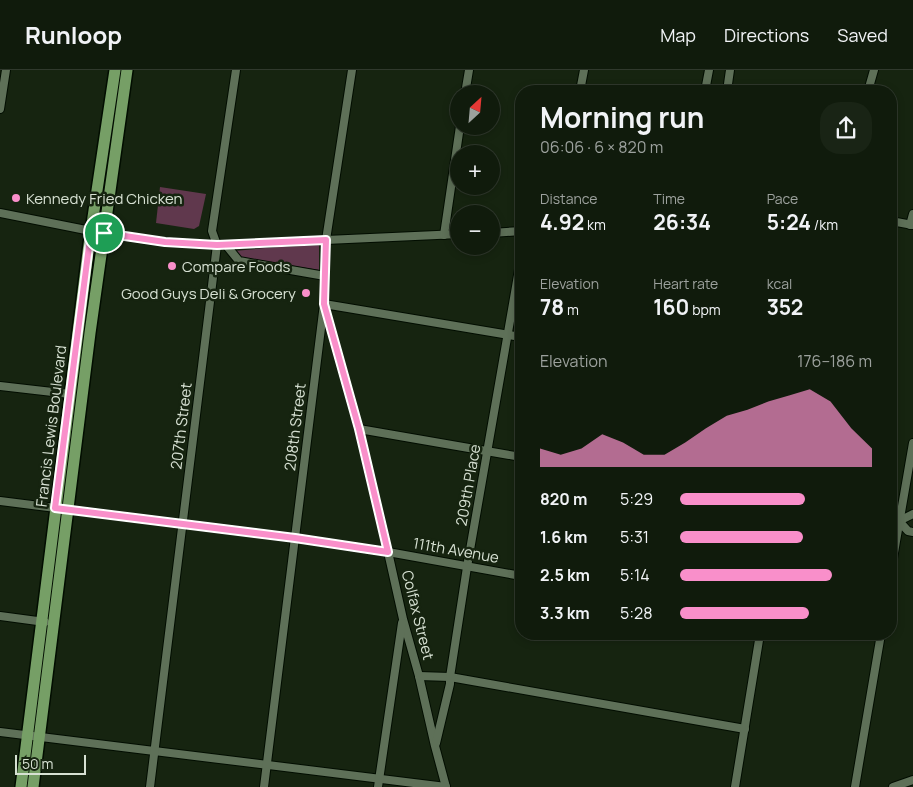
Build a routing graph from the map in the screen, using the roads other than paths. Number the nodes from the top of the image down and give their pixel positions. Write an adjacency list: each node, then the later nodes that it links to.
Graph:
1 (6, 70): 16 (street)
2 (115, 70): 22 (main road, Francis Lewis Boulevard)
3 (127, 70): 25 (main road, Francis Lewis Boulevard)
4 (236, 70): 29 (street, 207th Street)
5 (352, 70): 28 (street, 208th Street)
6 (468, 70): 11 (street)
7 (584, 70): 12 (street)
8 (709, 70): 13 (street)
9 (730, 70): 14 (street)
10 (874, 70): 15 (street)
11 (466, 85)
12 (581, 85)
13 (706, 85)
14 (728, 85)
15 (870, 85)
16 (0, 109)
17 (459, 135): 26 (street)
18 (0, 213): 22 (street)
19 (913, 214): 21 (street)
20 (897, 222): 21 (street)
21 (911, 225)
22 (91, 231): 25 (street); 36 (main road, Francis Lewis Boulevard)
23 (515, 231): 24 (street)
24 (500, 232)
25 (104, 233): 29 (street); 43 (main road, Francis Lewis Boulevard)
26 (444, 235): 27 (street); 28 (street)
27 (450, 235)
28 (326, 240): 29 (street); 30 (street, 208th Street)
29 (222, 245): 30 (street); 48 (street, 207th Street)
30 (325, 276): 32 (street, 208th Street)
31 (515, 294): 33 (street, 209th Place)
32 (324, 304): 33 (street); 37 (street, Colfax Street); 50 (street, 208th Street)
33 (508, 335): 34 (street); 39 (street, 209th Place)
34 (515, 336)
35 (0, 386): 36 (street)
36 (70, 394): 42 (main road, Francis Lewis Boulevard)
37 (359, 429): 39 (street); 51 (street, Colfax Street)
38 (913, 443): 44 (street)
39 (488, 451): 40 (street); 52 (street, 209th Place)
40 (515, 456)
41 (0, 501): 42 (street, 111th Avenue)
42 (55, 508): 43 (street, 111th Avenue); 56 (main road, Francis Lewis Boulevard)
43 (68, 509): 48 (street, 111th Avenue); 56 (main road, Francis Lewis Boulevard)
44 (897, 512)
45 (913, 514): 46 (street)
46 (897, 520)
47 (897, 523): 49 (street)
48 (182, 524): 50 (street, 111th Avenue); 66 (street, 207th Street)
49 (913, 532)
50 (295, 538): 51 (street, 111th Avenue); 67 (street, 208th Street)
51 (388, 552): 52 (street, 111th Avenue); 55 (street, Colfax Street)
52 (468, 566): 53 (street, 111th Avenue); 60 (street, 209th Place)
53 (515, 575)
54 (0, 616): 56 (street)
55 (403, 619): 59 (street, Colfax Street); 69 (street)
56 (48, 622): 63 (main road, Francis Lewis Boulevard); 64 (main road, Francis Lewis Boulevard)
57 (759, 640): 61 (street)
58 (879, 640): 76 (street)
59 (419, 676): 60 (street); 65 (street, Colfax Street)
60 (450, 677): 61 (street); 65 (street, 209th Place)
61 (745, 729): 75 (street)
62 (0, 732): 63 (street)
63 (26, 735): 64 (street); 70 (main road, Francis Lewis Boulevard)
64 (39, 737): 66 (street); 71 (main road, Francis Lewis Boulevard)
65 (435, 746): 74 (street, Colfax Street)
66 (154, 751): 67 (street); 72 (street, 207th Street)
67 (266, 765): 69 (street); 73 (street, 208th Street)
68 (913, 780): 77 (street)
69 (378, 783): 74 (street)
70 (21, 787)
71 (33, 787)
72 (150, 787)
73 (264, 787)
74 (446, 787)
75 (735, 787)
76 (855, 787)
77 (893, 787)

